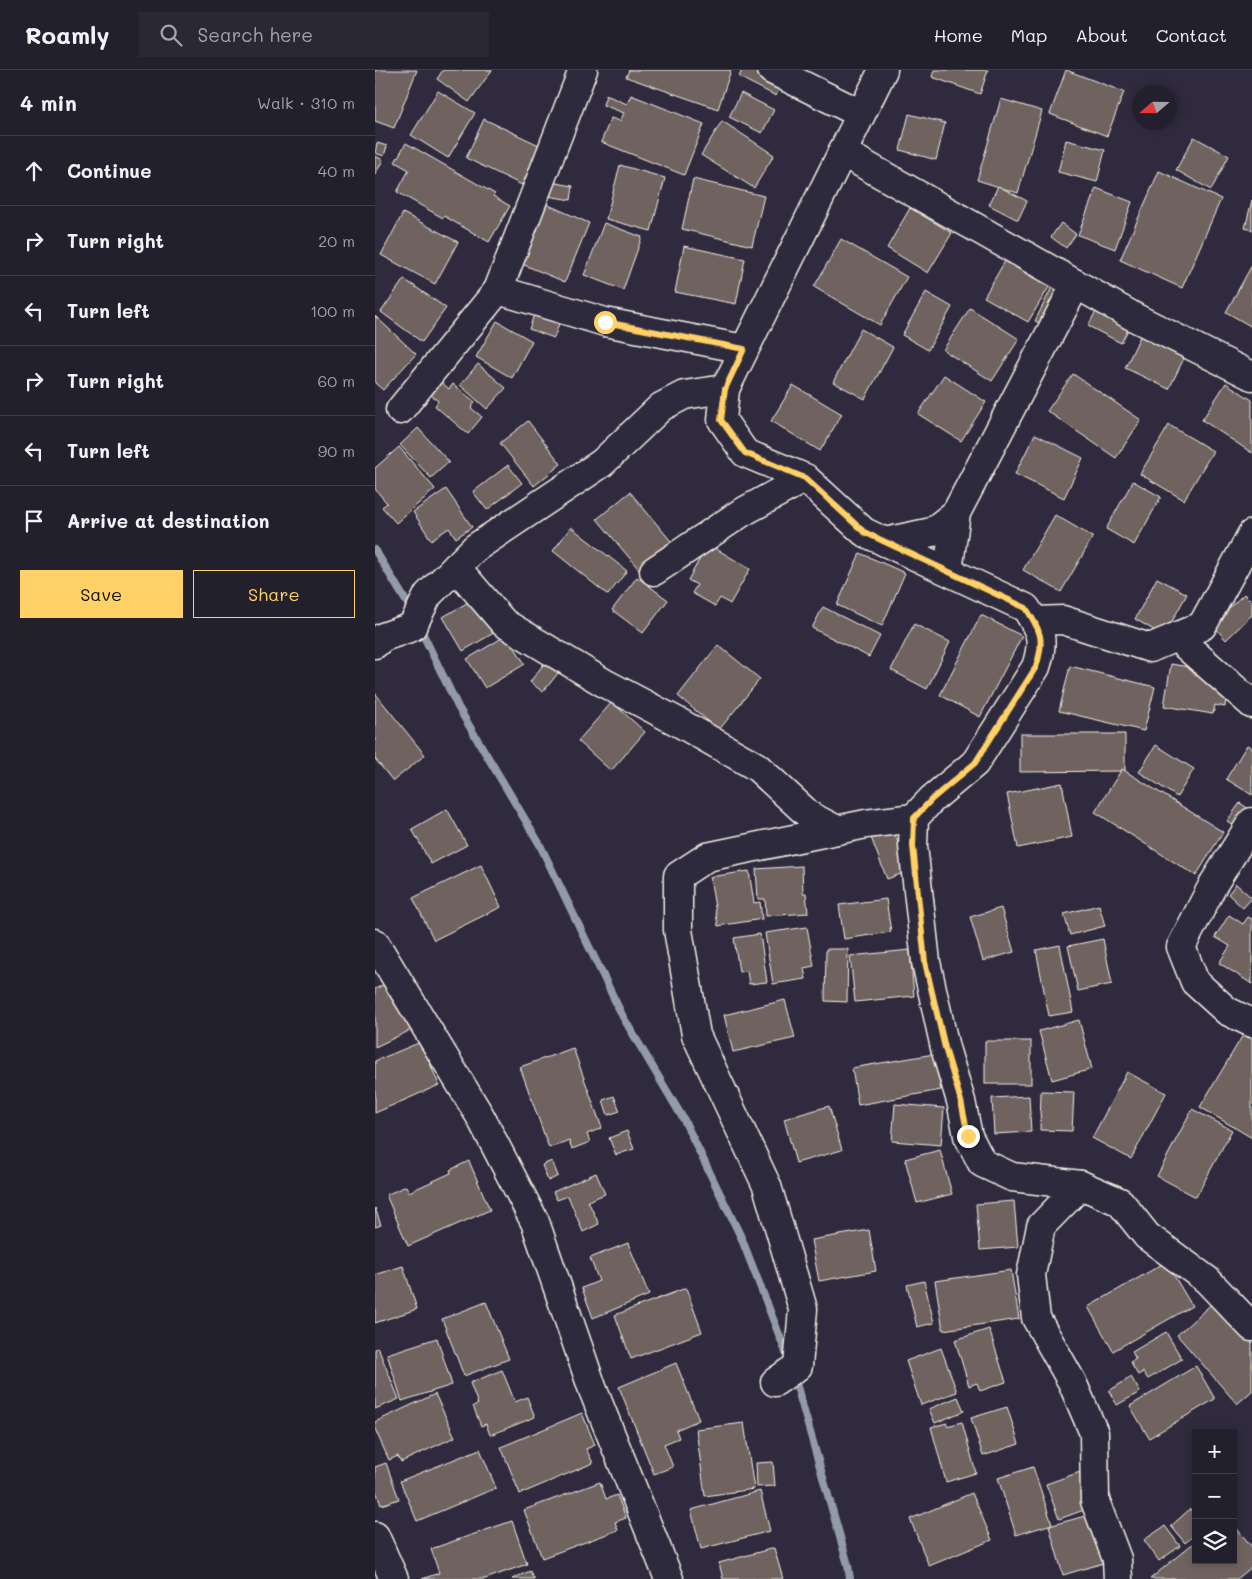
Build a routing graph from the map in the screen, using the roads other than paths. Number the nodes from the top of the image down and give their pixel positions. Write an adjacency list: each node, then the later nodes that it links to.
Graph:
1 (583, 70): 7 (street)
2 (773, 70): 4 (street)
3 (883, 70): 4 (street)
4 (861, 114): 5 (street)
5 (842, 152): 6 (street); 8 (street)
6 (1076, 284): 9 (street); 13 (street)
7 (498, 290): 8 (street); 11 (street)
8 (744, 349): 10 (street)
9 (1252, 376)
10 (725, 389): 12 (street); 16 (street)
11 (400, 410)
12 (805, 478): 15 (street); 17 (street)
13 (957, 513): 15 (street); 18 (street)
14 (1252, 534): 20 (street)
15 (885, 542): 18 (street)
16 (456, 567): 21 (street); 25 (street)
17 (655, 571)
18 (948, 571): 19 (street)
19 (1035, 622): 20 (street); 23 (street)
20 (1176, 637): 22 (street)
21 (375, 644)
22 (1252, 704)
23 (914, 818): 25 (street); 28 (street)
24 (1252, 822): 27 (street)
25 (837, 830): 30 (street)
26 (376, 945): 33 (street)
27 (1252, 1023)
28 (1081, 1186): 29 (street); 34 (street)
29 (1252, 1327)
30 (775, 1382)
31 (375, 1536): 32 (street)
32 (395, 1579)
33 (669, 1579)
34 (1118, 1579)

